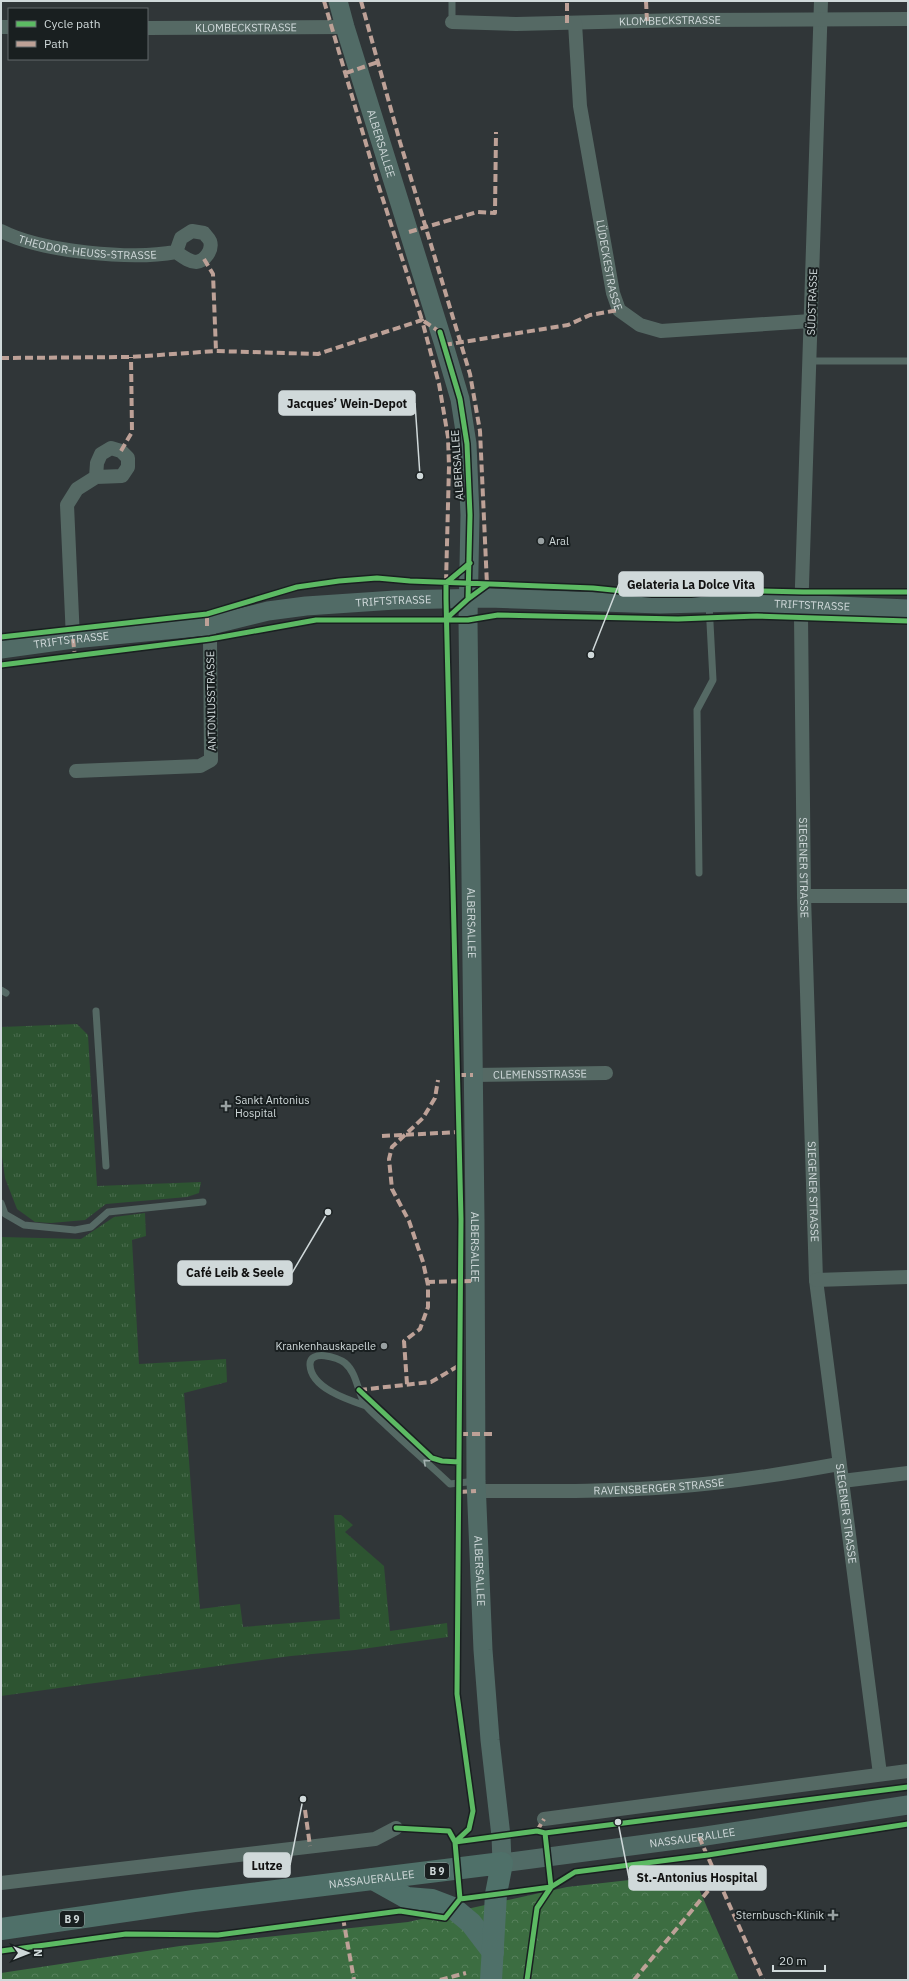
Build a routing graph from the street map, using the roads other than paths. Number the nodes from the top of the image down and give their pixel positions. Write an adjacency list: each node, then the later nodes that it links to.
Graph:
1 (338, 1): 8 (street, ALBERSALLEE)
2 (452, 1): 6 (lane, KLOMBECKSTRASSE)
3 (821, 1): 4 (street, SÜDSTRASSE)
4 (820, 19): 5 (street, KLOMBECKSTRASSE); 7 (street, KLOMBECKSTRASSE); 12 (street, SÜDSTRASSE)
5 (908, 19)
6 (452, 22): 7 (street, KLOMBECKSTRASSE)
7 (575, 23): 12 (street, LÜDECKESTRASSE)
8 (345, 27): 9 (street, KLOMBECKSTRASSE); 16 (street, ALBERSALLEE)
9 (148, 28)
10 (1, 231): 11 (street, THEODOR-HEUSS-STRASSE)
11 (176, 252)
12 (811, 321): 13 (street, SÜDSTRASSE)
13 (810, 361): 14 (lane); 18 (street, SÜDSTRASSE)
14 (908, 361)
15 (96, 477): 21 (street)
16 (468, 599): 17 (street, TRIFTSTRASSE); 20 (street, TRIFTSTRASSE); 29 (street, ALBERSALLEE)
17 (709, 604): 18 (street, TRIFTSTRASSE); 24 (lane)
18 (802, 604): 19 (street, TRIFTSTRASSE); 25 (street, SIEGENER STRASSE)
19 (908, 609)
20 (207, 626): 21 (street, TRIFTSTRASSE); 23 (street, ANTONIUSSTRASSE)
21 (73, 639): 22 (street, TRIFTSTRASSE)
22 (1, 649)
23 (76, 770)
24 (699, 873)
25 (804, 896): 26 (street); 34 (street, SIEGENER STRASSE)
26 (908, 896)
27 (96, 1011): 30 (lane)
28 (606, 1073): 29 (street, CLEMENSSTRASSE)
29 (473, 1075): 39 (street, ALBERSALLEE)
30 (106, 1166)
31 (1, 1202): 32 (lane)
32 (203, 1202)
33 (908, 1277): 34 (street)
34 (816, 1280): 36 (street, SIEGENER STRASSE)
35 (366, 1406): 35 (lane); 39 (lane, one-way to 35)
36 (839, 1464): 38 (street, SIEGENER STRASSE); 39 (street, RAVENSBERGER STRASSE)
37 (908, 1473): 38 (street)
38 (842, 1481): 41 (street, SIEGENER STRASSE)
39 (476, 1486): 45 (street, ALBERSALLEE)
40 (908, 1771): 41 (street)
41 (880, 1774): 43 (street)
42 (908, 1805): 45 (street, NASSAUERALLEE)
43 (544, 1819)
44 (396, 1828): 47 (street)
45 (502, 1863): 46 (main road, NASSAUERALLEE / B 9); 49 (main road)
46 (373, 1879): 48 (main road, NASSAUERALLEE / B 9); 49 (main road)
47 (1, 1883)
48 (1, 1929)
49 (493, 1952): 50 (main road)
50 (490, 1980)

